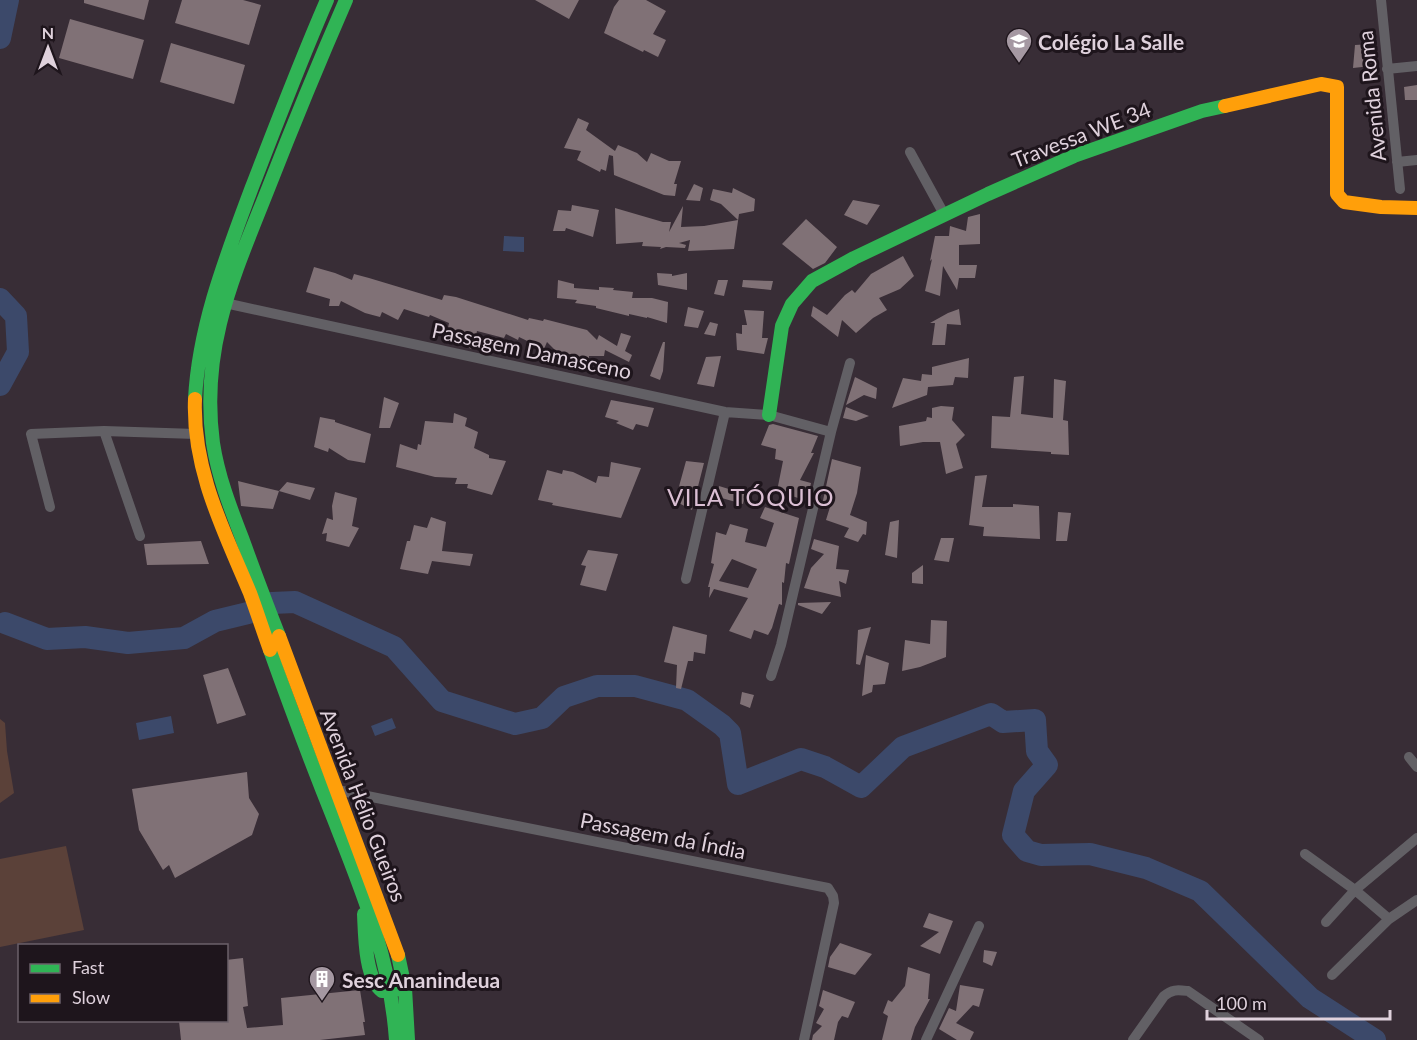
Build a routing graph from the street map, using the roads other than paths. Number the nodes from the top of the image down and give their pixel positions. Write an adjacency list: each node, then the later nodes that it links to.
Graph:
1 (327, 0): 18 (main road)
2 (346, 0): 12 (main road)
3 (1381, 0): 5 (street, Avenida Roma)
4 (1417, 66): 5 (street)
5 (1387, 69): 8 (street, Avenida Roma)
6 (910, 152): 11 (street)
7 (1417, 160): 8 (street)
8 (1397, 162): 9 (street, Avenida Roma)
9 (1400, 189)
10 (1417, 208): 11 (main road, Travessa WE 34)
11 (945, 216): 15 (main road, Travessa WE 34)
12 (225, 303): 14 (street, Passagem Damasceno); 22 (main road)
13 (850, 363): 17 (street)
14 (725, 412): 15 (street, Passagem Damasceno); 21 (street)
15 (769, 415): 17 (street, Passagem Damasceno)
16 (104, 431): 18 (street); 19 (street); 20 (street)
17 (831, 432): 24 (street)
18 (196, 434): 22 (main road)
19 (50, 507)
20 (140, 536)
21 (686, 579)
22 (256, 591): 23 (main road, Avenida Hélio Gueiros)
23 (267, 620): 27 (main road, Avenida Hélio Gueiros); 36 (main road, Avenida Hélio Gueiros)
24 (771, 676)
25 (1409, 757): 26 (street)
26 (1417, 767)
27 (338, 790): 36 (main road, Avenida Hélio Gueiros); 40 (street, Passagem da Índia)
28 (1417, 838): 30 (street)
29 (1305, 854): 30 (street)
30 (1355, 890): 32 (street); 33 (street)
31 (1417, 900): 32 (street)
32 (1389, 919): 35 (street)
33 (1326, 922)
34 (979, 926): 41 (street)
35 (1332, 975)
36 (398, 989): 38 (main road, Avenida Hélio Gueiros); 39 (main road, Avenida Hélio Gueiros)
37 (1245, 1036): 42 (street); 43 (street)
38 (396, 1040)
39 (408, 1040)
40 (804, 1040)
41 (926, 1040)
42 (1133, 1040)
43 (1259, 1040)

